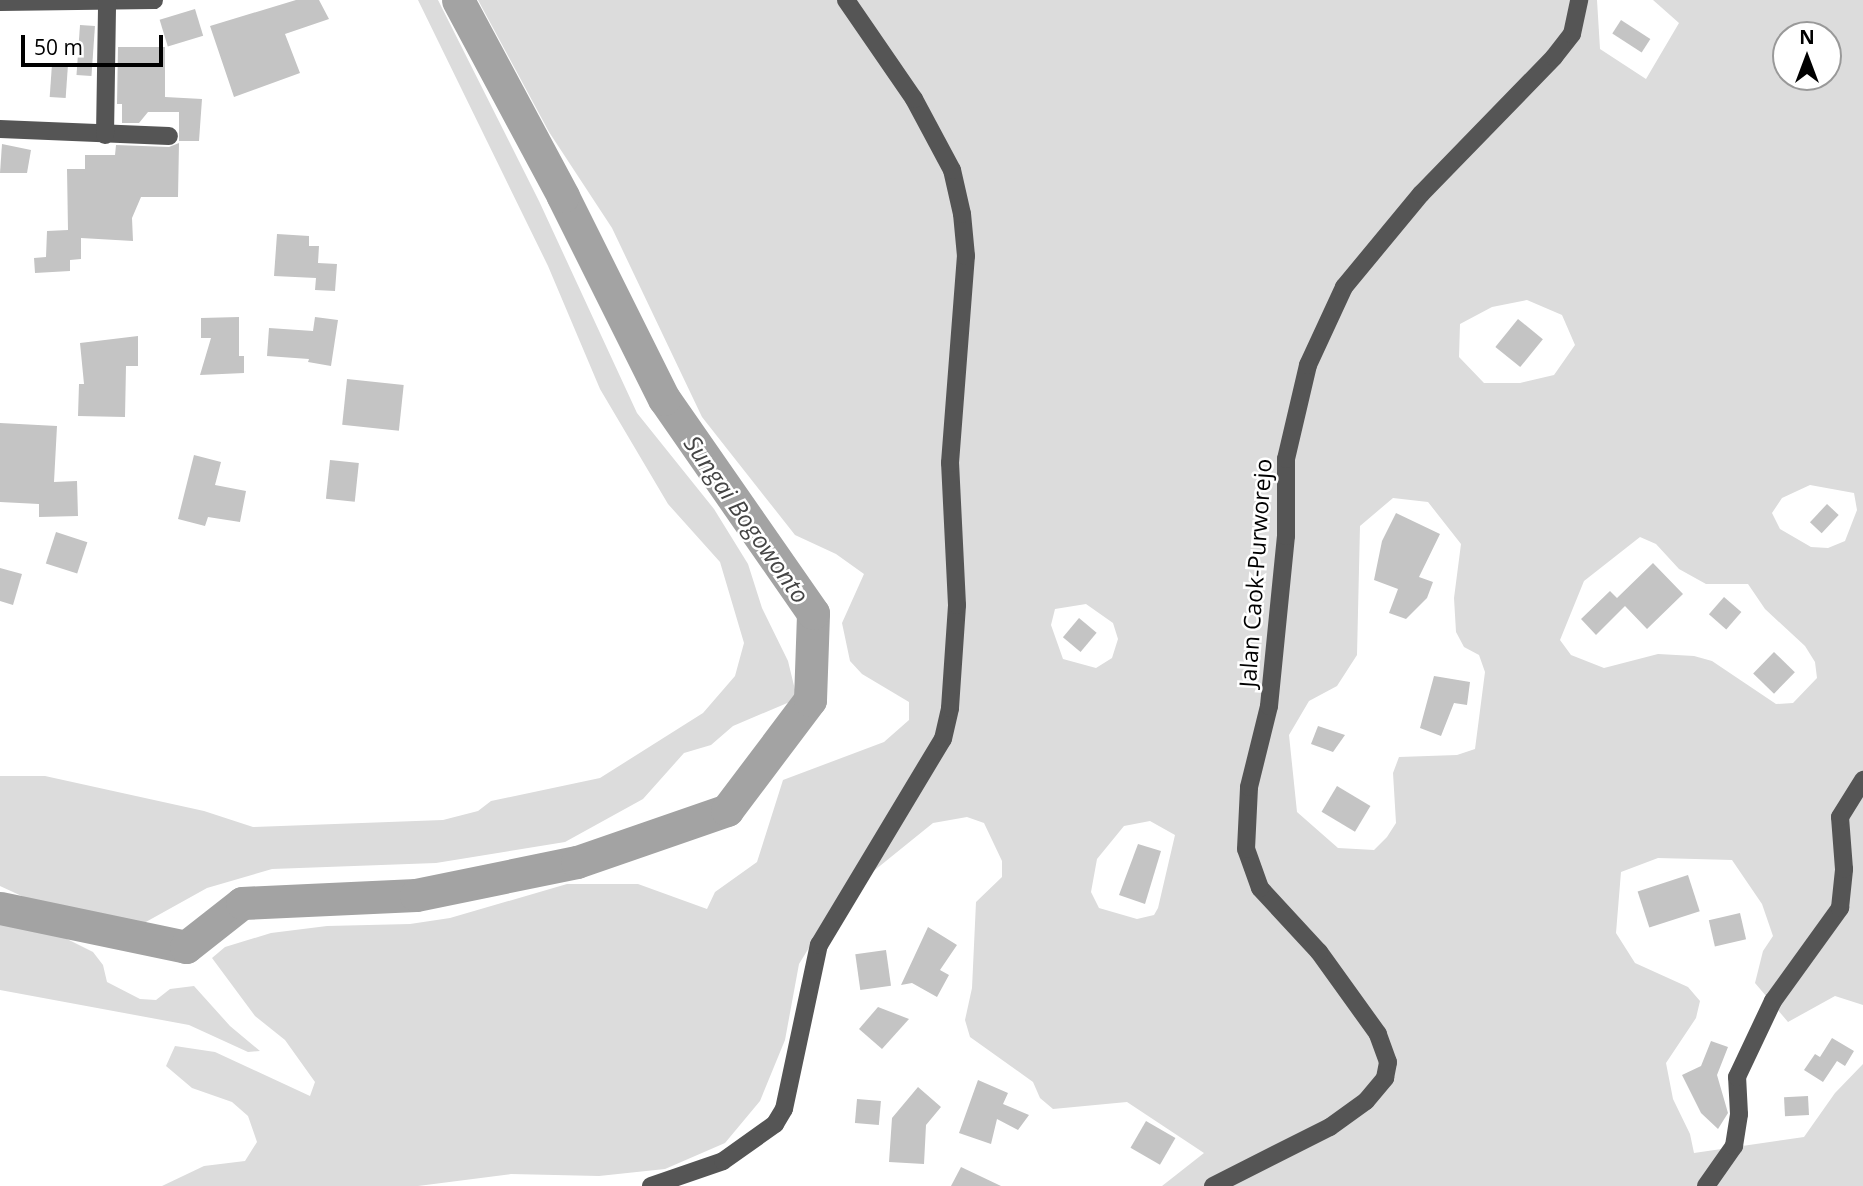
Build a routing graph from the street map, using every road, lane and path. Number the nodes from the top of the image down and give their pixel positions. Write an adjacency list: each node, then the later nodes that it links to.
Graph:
1 (154, 0): 5 (street)
2 (846, 0): 10 (street)
3 (1579, 0): 11 (street, Jalan Caok-Purworejo)
4 (0, 2): 5 (street)
5 (107, 2): 7 (street)
6 (0, 129): 7 (street)
7 (105, 135): 8 (street)
8 (169, 135)
9 (1863, 780): 12 (street)
10 (651, 1186)
11 (1213, 1186)
12 (1706, 1186)

